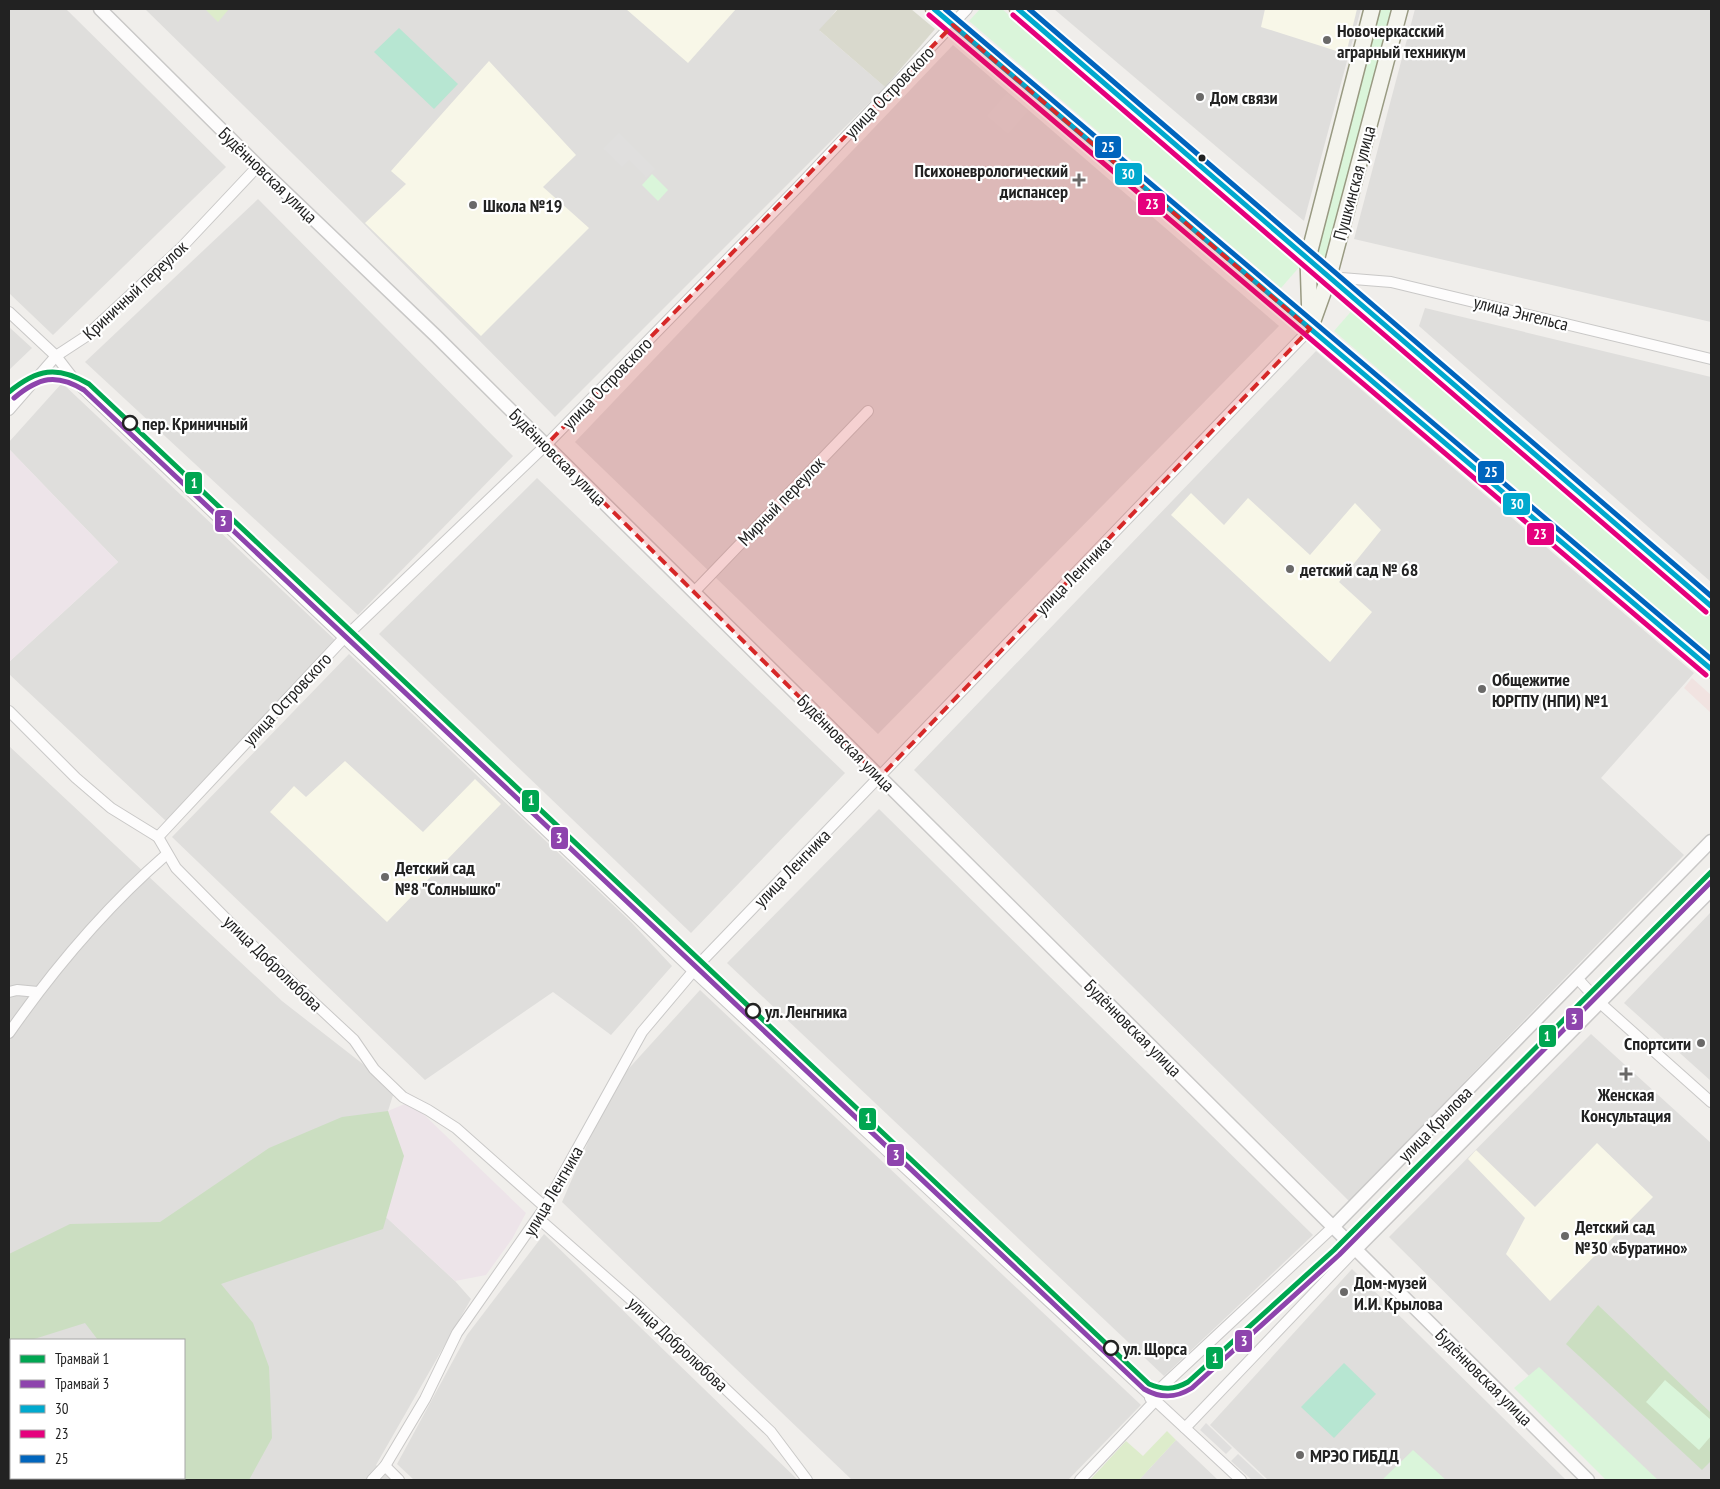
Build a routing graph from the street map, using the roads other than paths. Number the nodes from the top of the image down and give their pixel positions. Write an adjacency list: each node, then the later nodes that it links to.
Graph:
1 (100, 9): 8 (street, Будённовская улица)
2 (934, 9): 7 (main road)
3 (967, 9): 7 (street, улица Островского)
4 (1018, 9): 9 (main road)
5 (1372, 9): 9 (main road, Пушкинская улица)
6 (1400, 9): 10 (main road, Пушкинская улица)
7 (953, 25): 12 (main road); 17 (street, улица Островского)
8 (258, 166): 13 (street, Криничный переулок); 17 (street, Будённовская улица)
9 (1308, 258): 10 (main road); 12 (main road, Пушкинская улица)
10 (1329, 276): 12 (main road, Пушкинская улица); 14 (street, улица Энгельса); 19 (main road)
11 (9, 312): 13 (street)
12 (1310, 329): 21 (main road); 23 (street, улица Ленгника)
13 (56, 356): 15 (street, Криничный переулок); 20 (street)
14 (1711, 359)
15 (9, 410)
16 (868, 411): 18 (street, Мирный переулок)
17 (546, 445): 18 (street, Будённовская улица); 20 (street, улица Островского)
18 (694, 592): 23 (street, Будённовская улица)
19 (1711, 606)
20 (344, 638): 24 (street, улица Островского); 28 (street)
21 (1711, 669)
22 (9, 711): 24 (street, улица Добролюбова)
23 (880, 777): 28 (street, улица Ленгника); 37 (street, Будённовская улица)
24 (158, 837): 26 (street, улица Добролюбова)
25 (1711, 841): 29 (street, улица Крылова)
26 (167, 854): 31 (street); 35 (street, улица Добролюбова)
27 (1711, 890): 32 (street, улица Крылова)
28 (693, 970): 35 (street, улица Ленгника); 39 (street)
29 (1577, 978): 32 (street); 37 (street, улица Крылова)
30 (9, 992): 31 (street)
31 (38, 992): 33 (street)
32 (1599, 1002): 34 (street); 38 (street, улица Крылова)
33 (9, 1033)
34 (1711, 1102)
35 (545, 1207): 36 (street, улица Ленгника)
36 (538, 1218): 41 (street, улица Ленгника); 44 (street, улица Добролюбова)
37 (1333, 1227): 38 (street, Будённовская улица); 39 (street, улица Крылова)
38 (1355, 1250): 40 (street, улица Крылова); 47 (street, Будённовская улица)
39 (1152, 1400): 40 (street); 45 (street, улица Крылова)
40 (1185, 1428): 46 (street)
41 (385, 1466): 42 (street, улица Ленгника); 43 (street)
42 (372, 1480)
43 (399, 1480)
44 (807, 1480)
45 (1080, 1480)
46 (1241, 1480)
47 (1588, 1480)

